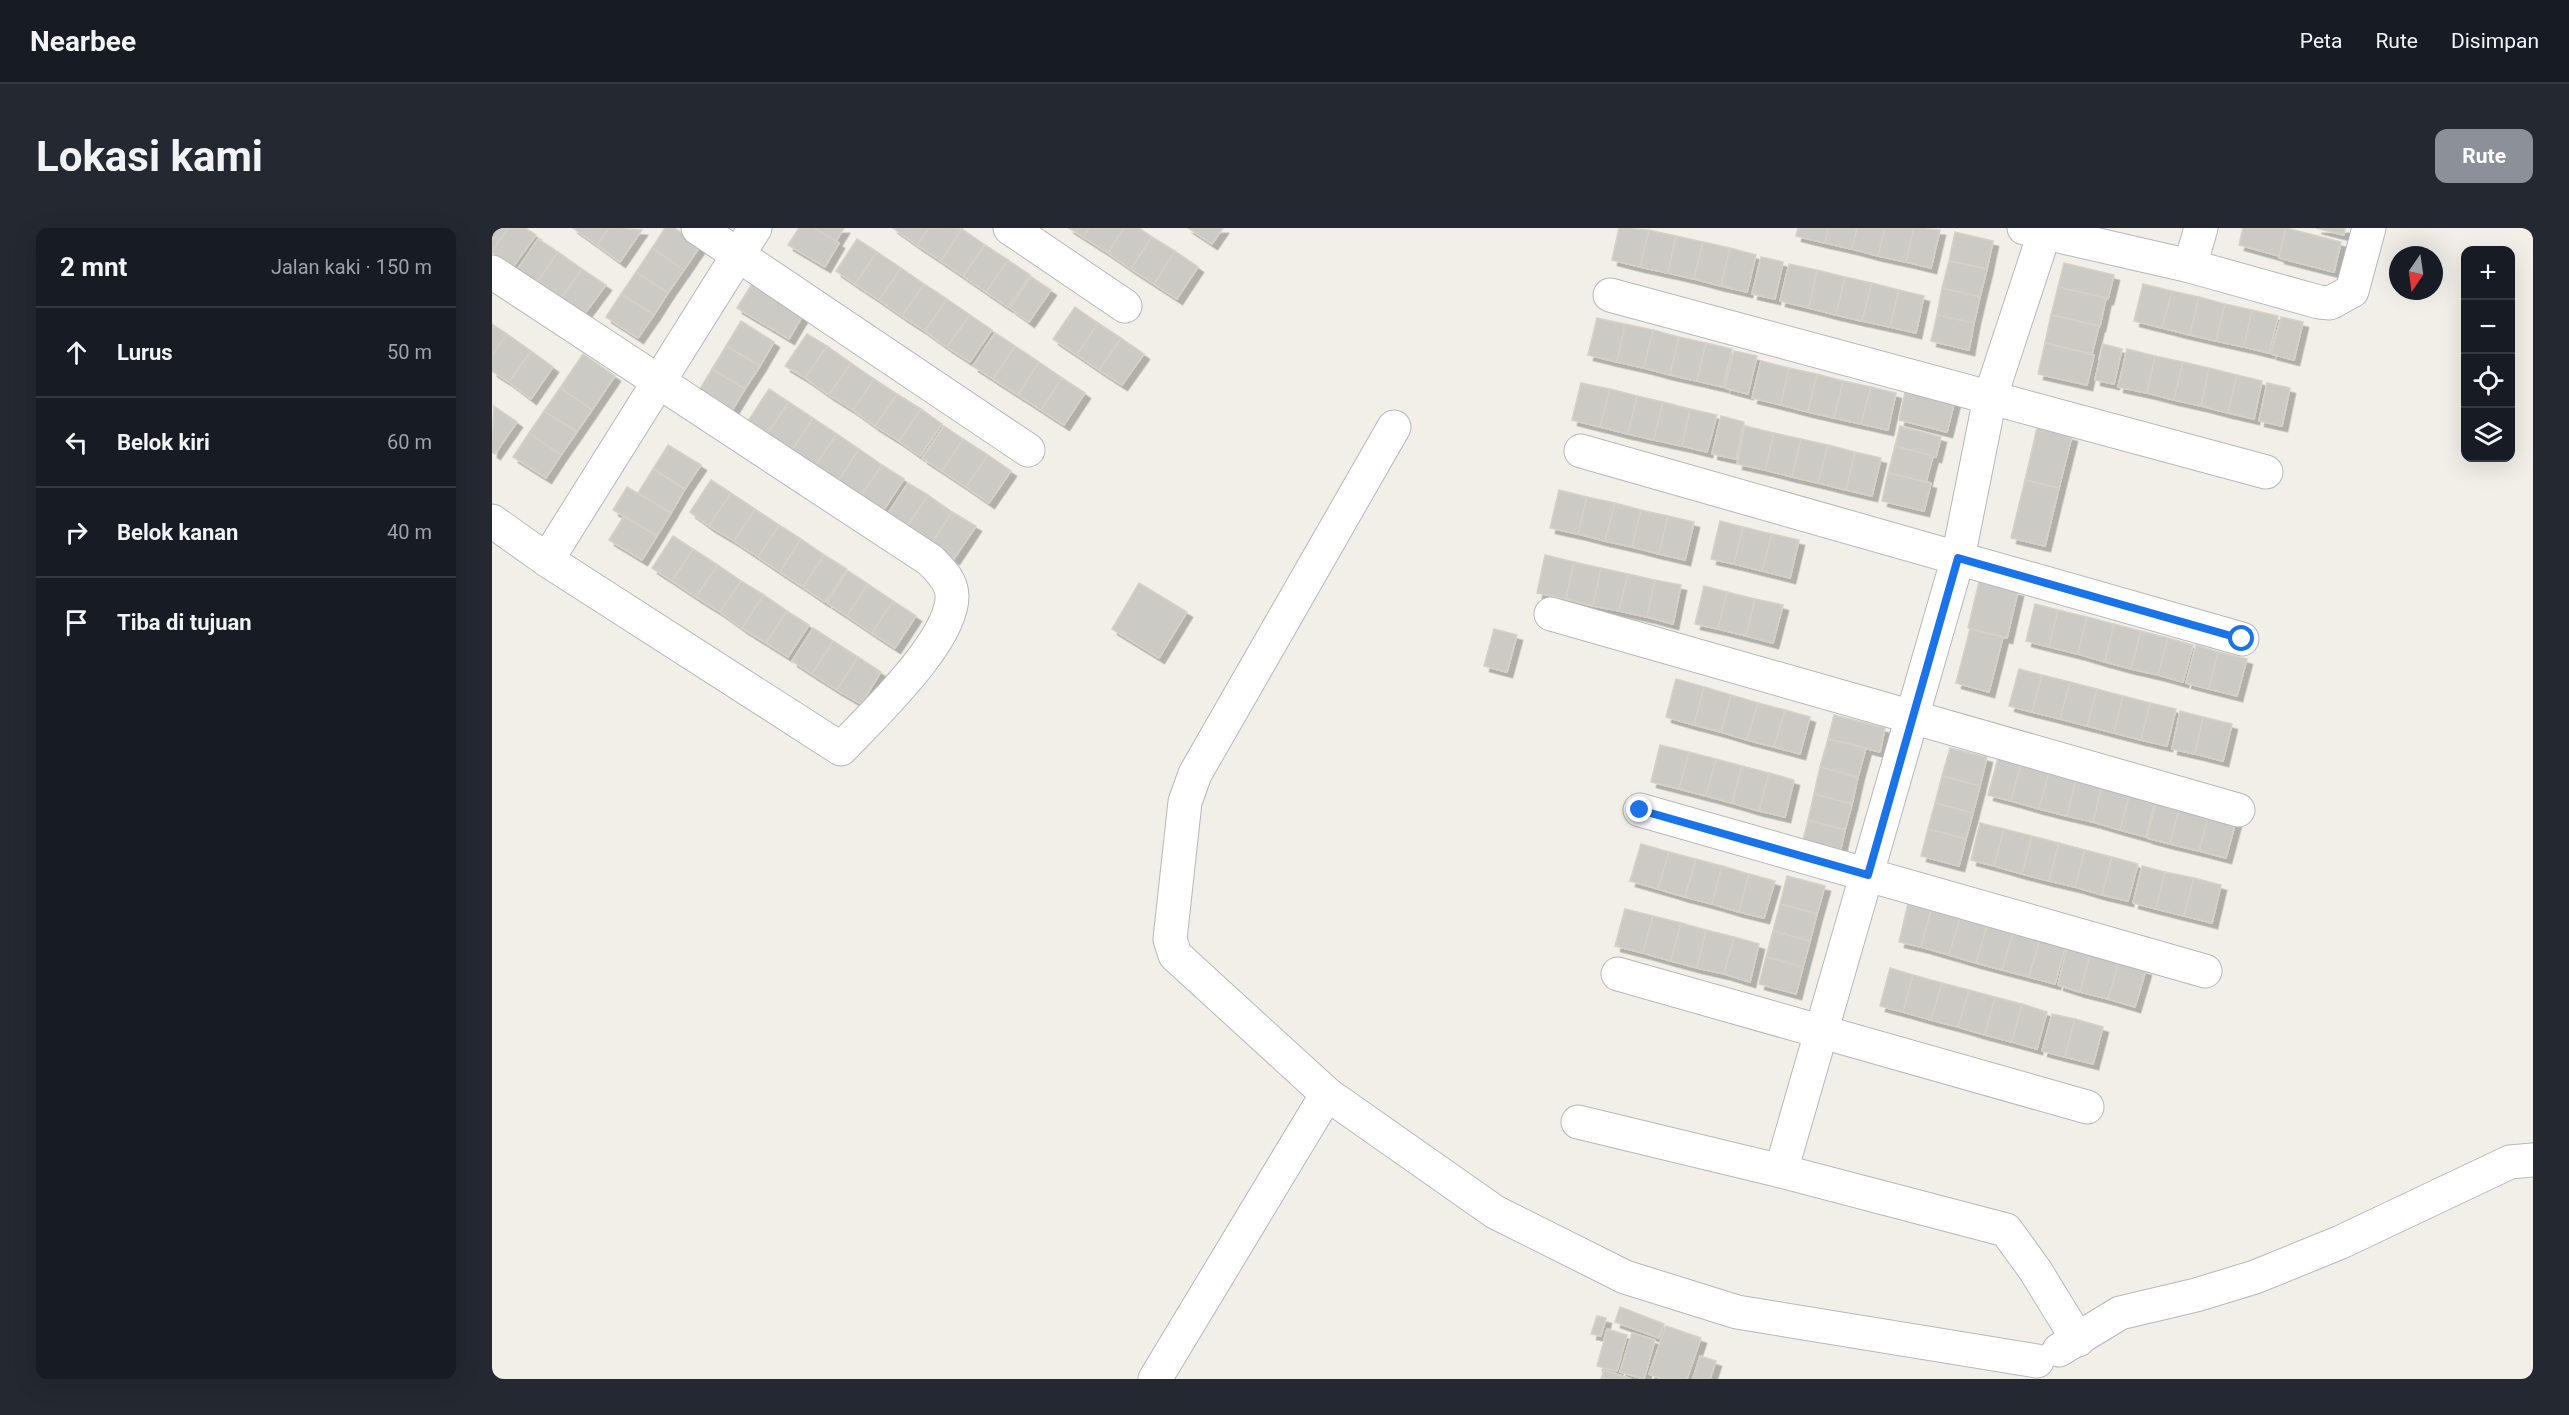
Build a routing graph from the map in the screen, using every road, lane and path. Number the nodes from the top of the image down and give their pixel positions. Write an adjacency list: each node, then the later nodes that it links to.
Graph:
1 (698, 228): 7 (street)
2 (755, 228): 7 (street)
3 (1010, 228): 11 (street)
4 (2201, 228): 8 (street)
5 (2369, 228): 8 (street)
6 (2038, 230): 8 (street); 13 (street)
7 (738, 255): 12 (street); 15 (street)
8 (2190, 266)
9 (492, 272): 12 (street)
10 (1610, 295): 13 (street)
11 (1125, 306)
12 (658, 382): 20 (street); 20 (street)
13 (1990, 398): 17 (street); 19 (street)
14 (1394, 427): 30 (street)
15 (1028, 450)
16 (1581, 451): 19 (street)
17 (2266, 472)
18 (492, 521): 20 (street)
19 (1958, 558): 22 (street); 23 (street)
20 (547, 560)
21 (1551, 614): 23 (street)
22 (2242, 639)
23 (1912, 717): 25 (street); 26 (street)
24 (1640, 810): 26 (street)
25 (2238, 810)
26 (1868, 875): 27 (street); 29 (street)
27 (2205, 971)
28 (1618, 974): 29 (street)
29 (1822, 1032): 31 (street); 34 (street)
30 (1327, 1094): 36 (street); 37 (street)
31 (2087, 1107)
32 (1578, 1122): 34 (street)
33 (2533, 1160): 35 (street)
34 (1781, 1171): 35 (street)
35 (2078, 1340): 36 (street)
36 (2033, 1370)
37 (1155, 1379)

